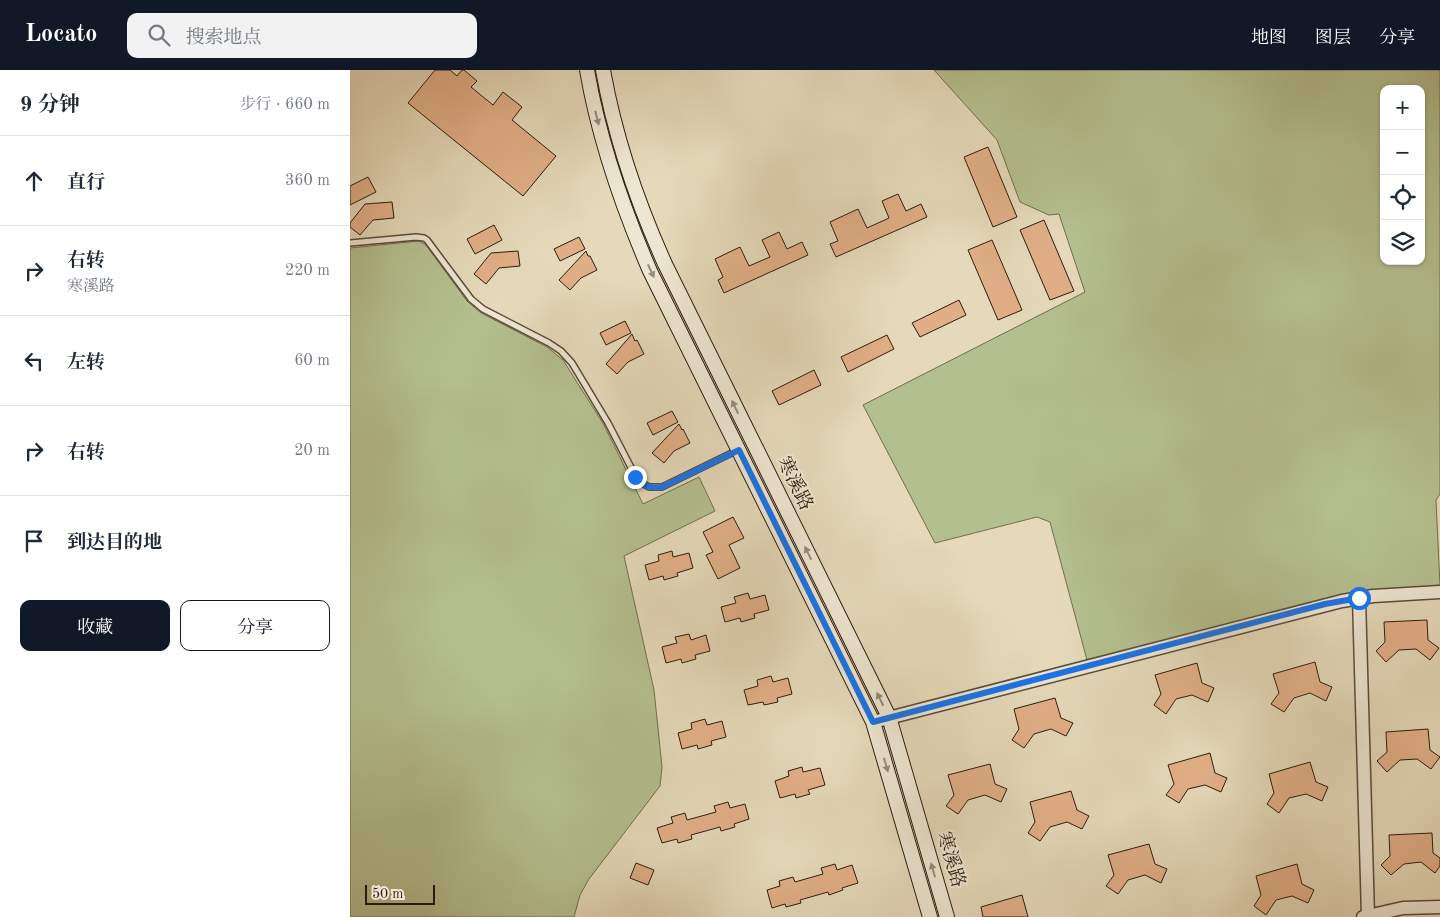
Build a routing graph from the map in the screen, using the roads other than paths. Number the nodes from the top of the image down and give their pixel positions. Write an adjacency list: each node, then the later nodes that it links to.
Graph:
1 (587, 70): 4 (main road, 寒溪路, one-way to 4)
2 (603, 70): 7 (main road, 寒溪路, one-way to 2)
3 (350, 243): 4 (lane)
4 (739, 450): 8 (main road, 寒溪路)
5 (1440, 592): 6 (street)
6 (1359, 598): 7 (street); 10 (street)
7 (889, 717): 8 (street); 12 (main road, 寒溪路, one-way to 7)
8 (873, 722): 11 (main road, 寒溪路, one-way to 11)
9 (1440, 907): 10 (street)
10 (1365, 916)
11 (930, 917)
12 (947, 917)

